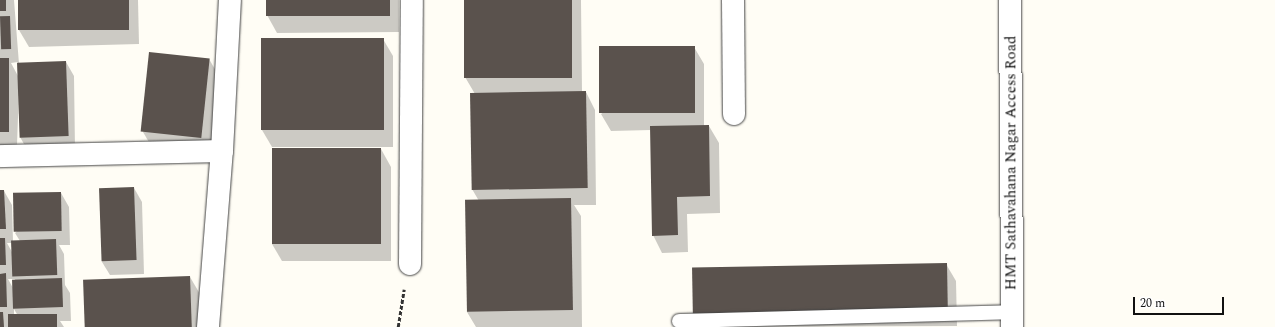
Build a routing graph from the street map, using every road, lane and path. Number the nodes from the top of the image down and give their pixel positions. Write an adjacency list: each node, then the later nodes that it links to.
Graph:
1 (230, 0): 6 (street)
2 (412, 0): 8 (street)
3 (733, 0): 5 (street)
4 (1010, 0): 9 (street, HMT Sathavahana Nagar Access Road)
5 (734, 114)
6 (222, 152): 7 (street); 11 (street)
7 (0, 156)
8 (410, 264): 12 (path)
9 (1012, 319): 10 (lane)
10 (679, 321)
11 (208, 327)
12 (398, 327)

